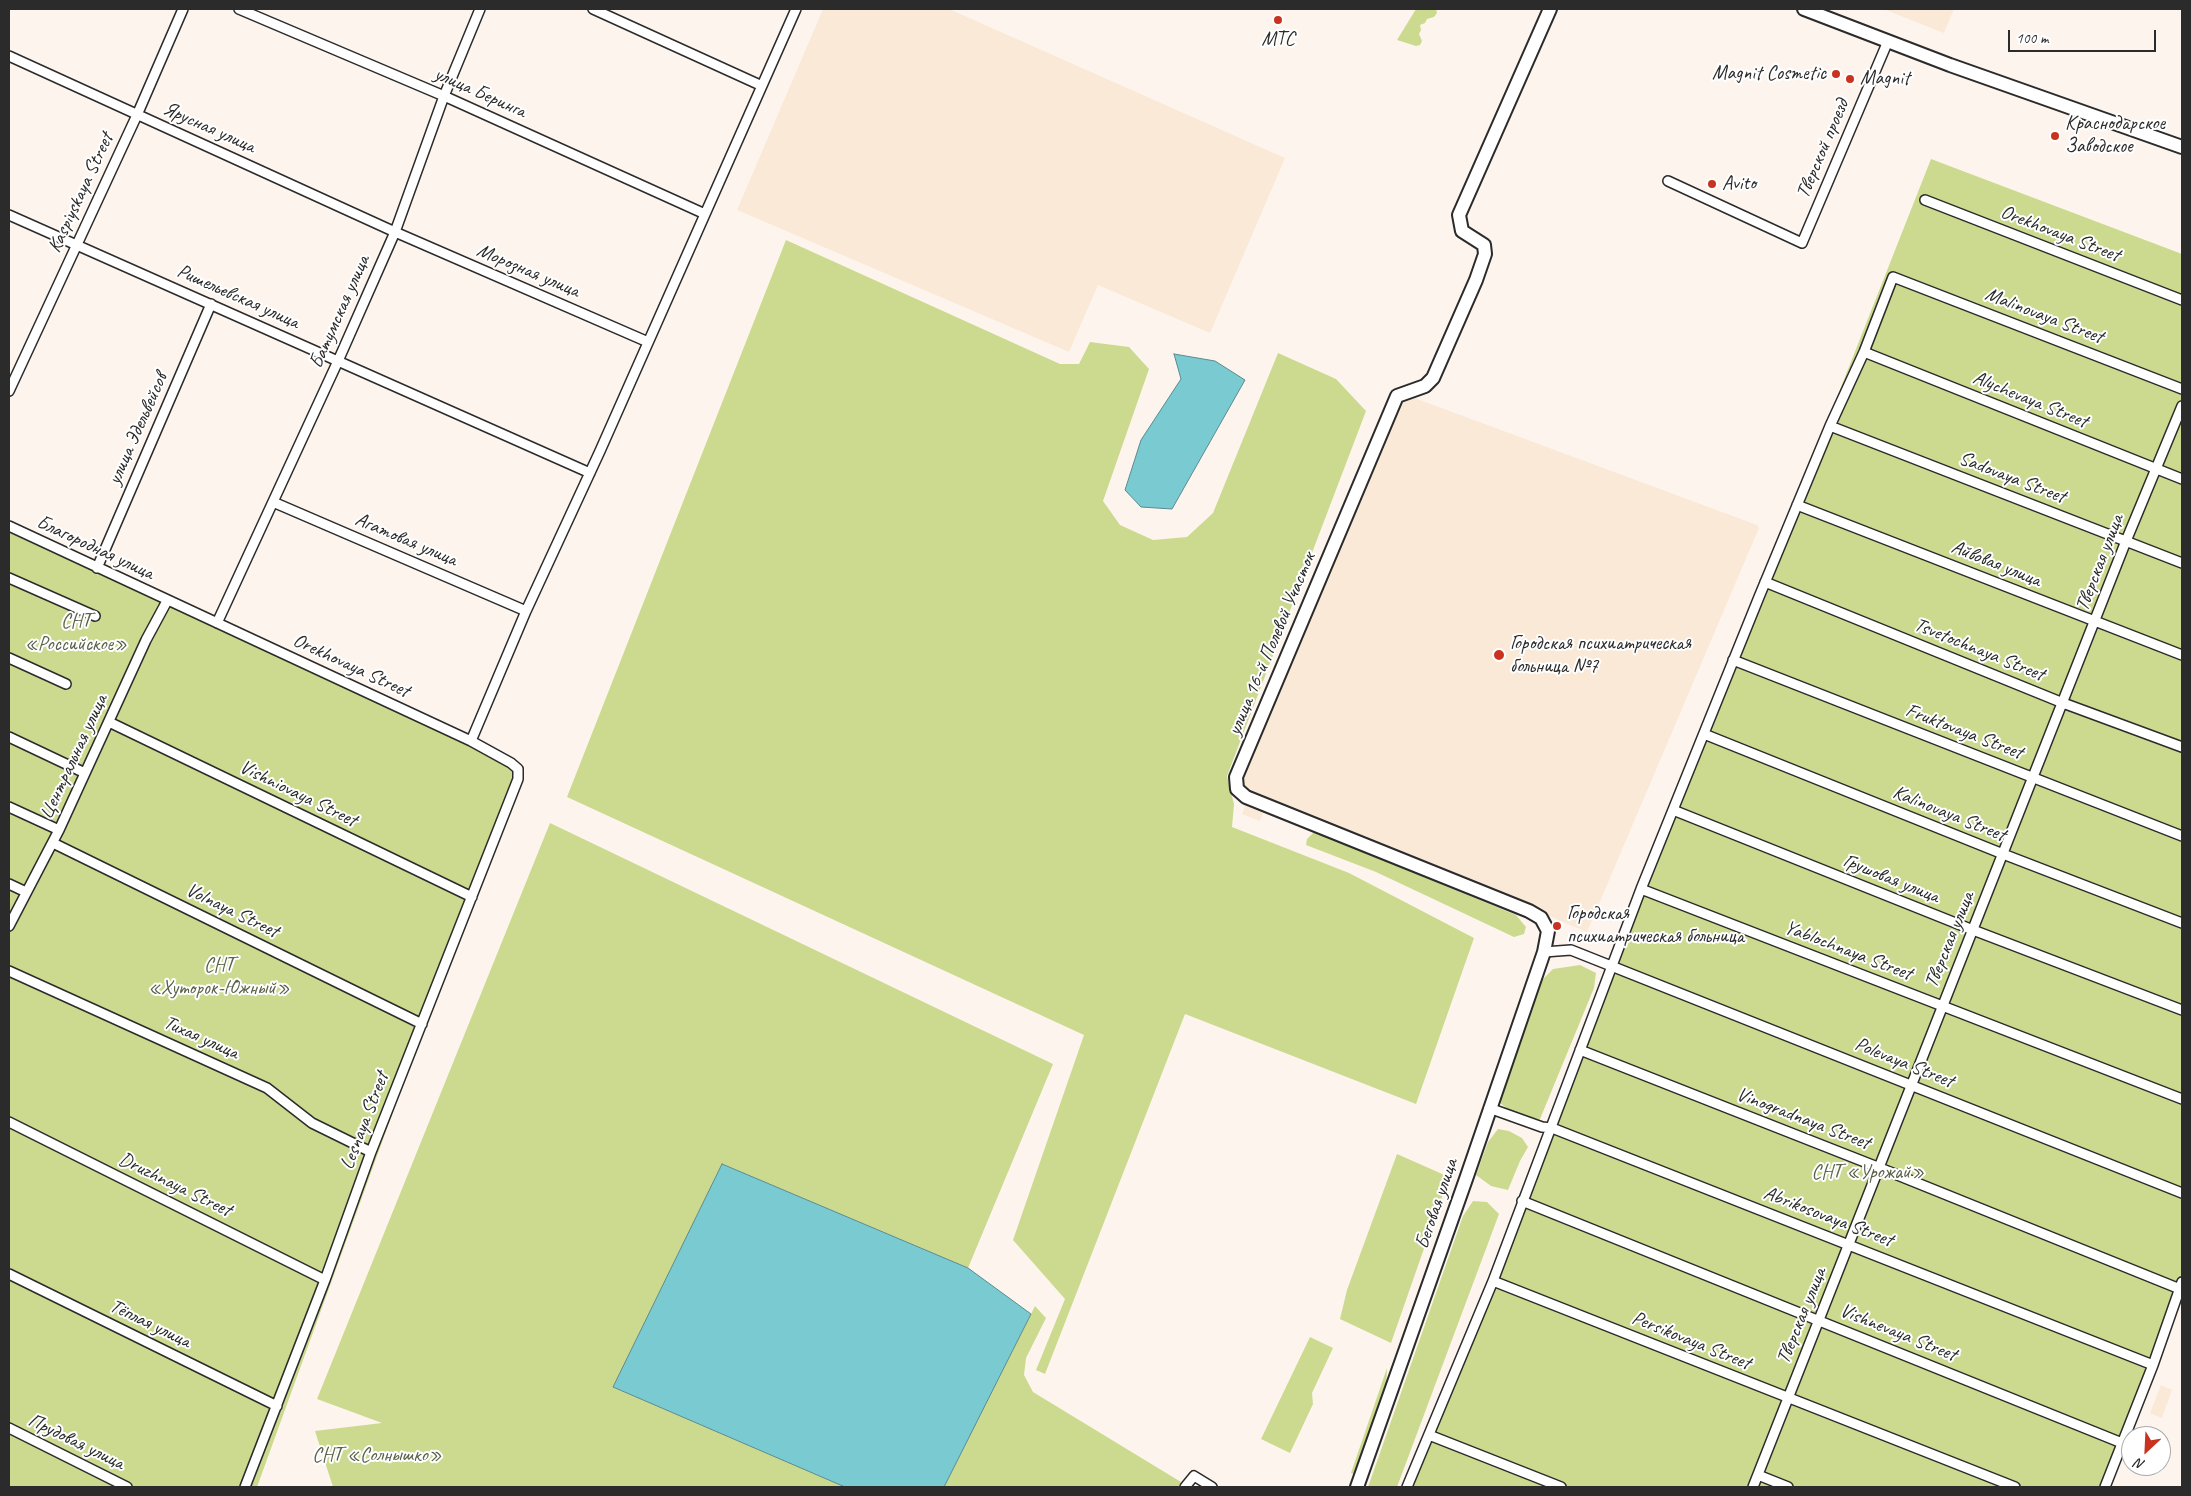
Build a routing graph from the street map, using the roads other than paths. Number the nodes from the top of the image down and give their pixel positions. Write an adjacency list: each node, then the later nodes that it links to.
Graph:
1 (183, 9): 12 (street, Kaspiyskaya Street)
2 (239, 9): 11 (street, улица Беринга)
3 (480, 9): 11 (street, Батумская улица)
4 (592, 9): 10 (street)
5 (796, 9): 10 (street)
6 (1550, 9): 72 (street, улица 16-й Полевой Участок)
7 (1804, 9): 8 (street)
8 (1888, 41): 13 (street); 14 (street, Тверской проезд)
9 (9, 56): 12 (street, Ярусная улица)
10 (760, 85): 16 (street)
11 (444, 96): 16 (street, улица Беринга); 18 (street, Батумская улица)
12 (137, 115): 18 (street, Ярусная улица); 19 (street, Kaspiyskaya Street)
13 (2182, 147)
14 (1668, 181)
15 (1925, 200): 20 (street, Orekhovaya Street)
16 (705, 214): 22 (street)
17 (9, 215): 19 (street, Ришельевская улица)
18 (395, 232): 22 (street, Морозная улица); 24 (street, Батумская улица)
19 (77, 244): 21 (street, Ришельевская улица); 25 (street, Kaspiyskaya Street)
20 (2182, 300)
21 (211, 304): 24 (street, Ришельевская улица); 38 (street, улица Эдельвейсов)
22 (648, 342): 31 (street)
23 (1864, 352): 26 (street, Malinovaya Street); 29 (street); 30 (street, Alychevaya Street)
24 (338, 361): 31 (street, Ришельевская улица); 33 (street, Батумская улица)
25 (11, 380): 27 (street, Kaspiyskaya Street)
26 (2182, 389)
27 (9, 391)
28 (2182, 406): 30 (street, Тверская улица)
29 (1830, 426): 34 (street); 36 (street, Sadovaya Street)
30 (2156, 469): 32 (street, Alychevaya Street); 36 (street, Тверская улица)
31 (590, 472): 42 (street)
32 (2182, 479)
33 (273, 502): 42 (street, Агатовая улица); 45 (street, Батумская улица)
34 (1797, 504): 40 (street); 44 (street, Айвовая улица)
35 (9, 526): 38 (street, Благородная улица)
36 (2126, 541): 37 (street, Sadovaya Street); 44 (street, Тверская улица)
37 (2182, 563)
38 (97, 568): 41 (street, Благородная улица)
39 (9, 578): 43 (street)
40 (1765, 582): 48 (street); 50 (street, Tsvetochnaya Street)
41 (167, 601): 45 (street, Orekhovaya Street); 51 (street, Центральная улица)
42 (526, 611): 54 (street)
43 (95, 616)
44 (2096, 622): 46 (street, Айвовая улица); 50 (street, Тверская улица)
45 (216, 623): 54 (street, Orekhovaya Street)
46 (2182, 656)
47 (9, 658): 49 (street)
48 (1733, 660): 52 (street); 58 (street, Fruktovaya Street)
49 (66, 684)
50 (2063, 704): 55 (street, Tsvetochnaya Street); 58 (street, Тверская улица)
51 (109, 722): 57 (street, Центральная улица); 68 (street, Vishniovaya Street)
52 (1704, 734): 60 (street); 64 (street, Kalinovaya Street)
53 (9, 737): 57 (street)
54 (471, 741): 56 (street, Orekhovaya Street)
55 (2182, 747)
56 (518, 769): 68 (street, Lesnaya Street)
57 (85, 773): 61 (street, Центральная улица)
58 (2033, 777): 62 (street, Fruktovaya Street); 64 (street, Тверская улица)
59 (9, 807): 61 (street)
60 (1673, 810): 66 (street); 71 (street, Грушовая улица)
61 (59, 830): 63 (street, Центральная улица)
62 (2182, 836)
63 (53, 843): 67 (street, Центральная улица); 78 (street, Volnaya Street)
64 (2003, 854): 69 (street, Kalinovaya Street); 71 (street, Тверская улица)
65 (9, 884): 67 (street)
66 (1641, 889): 74 (street); 76 (street, Yablochnaya Street)
67 (26, 892): 70 (street, Центральная улица)
68 (472, 897): 78 (street, Lesnaya Street)
69 (2182, 923)
70 (9, 926)
71 (1973, 930): 76 (street, Тверская улица); 77 (street, Грушовая улица)
72 (1548, 931): 73 (street, Беговая улица)
73 (1544, 952): 74 (street, Polevaya Street); 82 (street, Беговая улица)
74 (1612, 967): 79 (street); 80 (street, Polevaya Street)
75 (9, 971): 85 (street, Тихая улица)
76 (1943, 1007): 80 (street, Тверская улица); 81 (street, Yablochnaya Street)
77 (2182, 1010)
78 (422, 1024): 85 (street, Lesnaya Street)
79 (1580, 1050): 84 (street); 86 (street, Vinogradnaya Street)
80 (1912, 1085): 86 (street, Тверская улица); 87 (street, Polevaya Street)
81 (2182, 1100)
82 (1489, 1108): 84 (street, Abrikosovaya Street); 108 (street, Беговая улица)
83 (9, 1122): 91 (street, Druzhnaya Street)
84 (1552, 1128): 88 (street); 89 (street, Abrikosovaya Street)
85 (371, 1152): 91 (street, Lesnaya Street)
86 (1880, 1168): 89 (street, Тверская улица); 93 (street, Vinogradnaya Street)
87 (2182, 1193)
88 (1522, 1201): 92 (street); 94 (street, Vishnevaya Street)
89 (1850, 1244): 94 (street, Тверская улица); 95 (street, Abrikosovaya Street)
90 (9, 1274): 97 (street, Тёплая улица)
91 (325, 1280): 97 (street, Lesnaya Street)
92 (1493, 1281): 96 (street, Persikovaya Street); 100 (street)
93 (2181, 1286): 95 (street)
94 (1819, 1320): 96 (street, Тверская улица); 101 (street, Vishnevaya Street)
95 (2153, 1365): 98 (street)
96 (1788, 1399): 103 (street, Тверская улица); 113 (street, Persikovaya Street)
97 (276, 1406): 105 (street, Lesnaya Street)
98 (2129, 1426)
99 (9, 1428): 104 (street, Прудовая улица)
100 (1429, 1435): 109 (street); 110 (street)
101 (2121, 1443)
102 (2121, 1446): 114 (street)
103 (1758, 1475): 111 (street, Тверская улица); 112 (street)
104 (127, 1487)
105 (246, 1487)
106 (1185, 1487): 107 (street)
107 (1212, 1487)
108 (1357, 1487)
109 (1407, 1487)
110 (1560, 1487)
111 (1753, 1487)
112 (1788, 1487)
113 (2015, 1487)
114 (2105, 1487)

